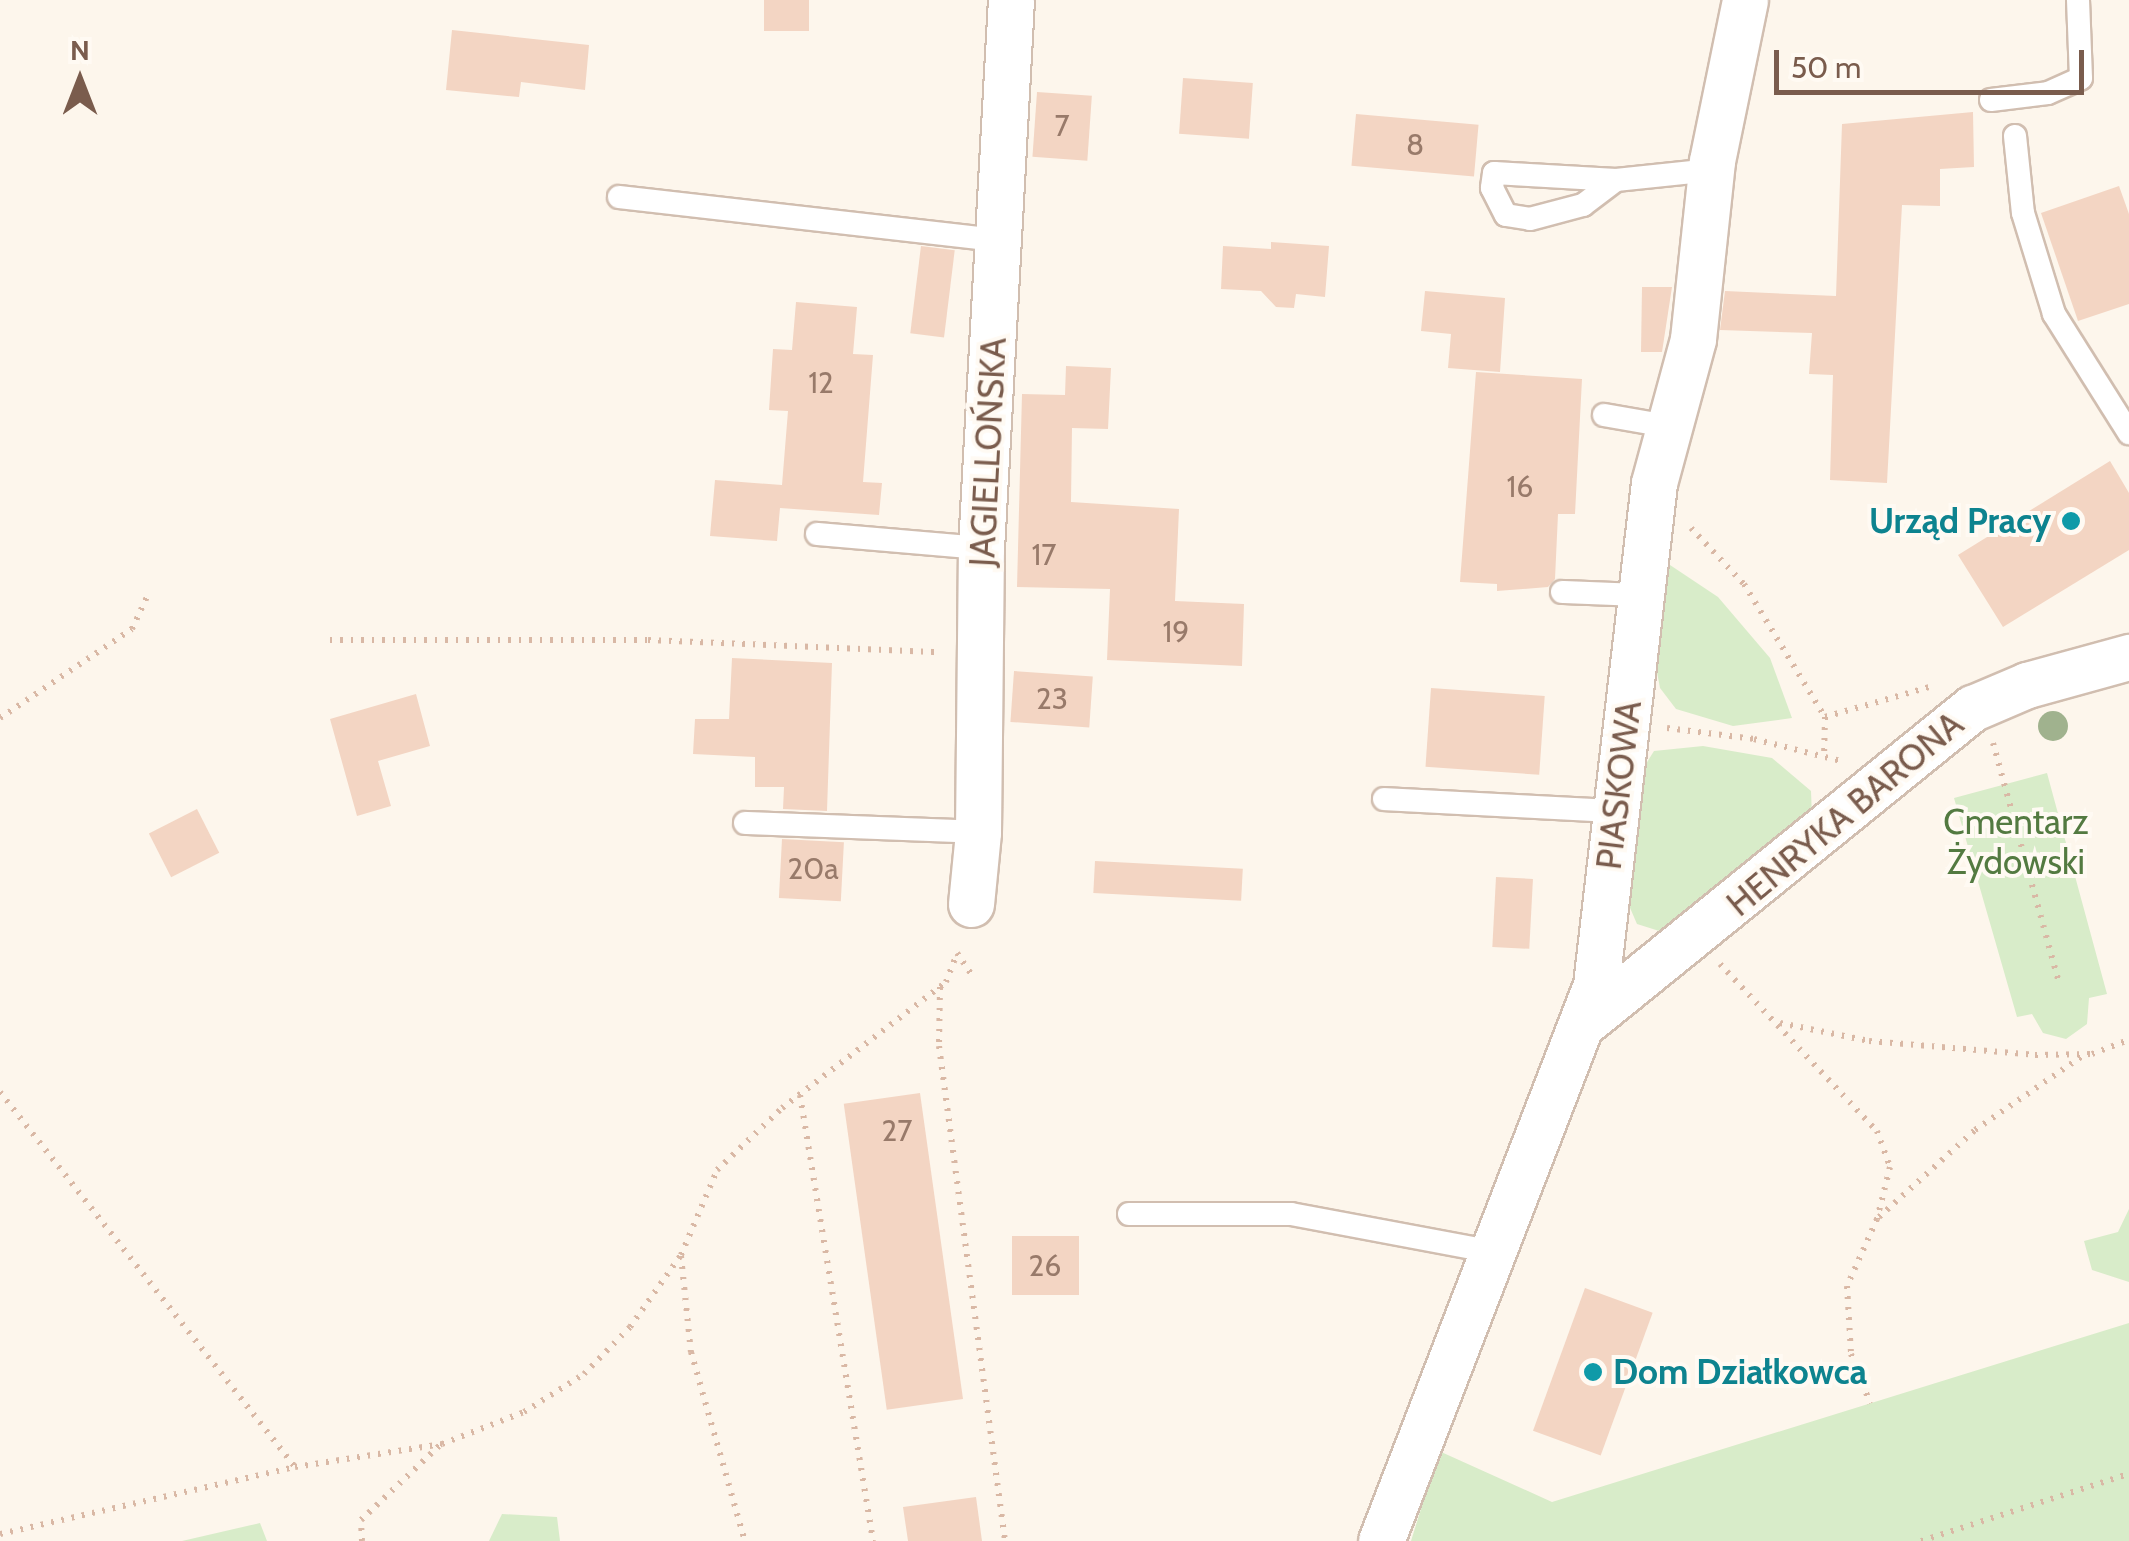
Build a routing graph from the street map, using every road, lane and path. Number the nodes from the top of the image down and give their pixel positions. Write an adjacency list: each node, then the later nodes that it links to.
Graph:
1 (1011, 0): 9 (street, JAGIELLOŃSKA)
2 (1745, 0): 6 (street, PIASKOWA)
3 (2078, 0): 4 (lane)
4 (1991, 100)
5 (2015, 136): 12 (lane)
6 (1711, 170): 7 (lane); 11 (street, PIASKOWA)
7 (1616, 180): 7 (lane)
8 (619, 197): 9 (lane)
9 (999, 240): 15 (street, JAGIELLOŃSKA)
10 (1604, 415): 11 (lane)
11 (1667, 426): 13 (street, PIASKOWA)
12 (2129, 433)
13 (1652, 506): 18 (street, PIASKOWA); 25 (path)
14 (817, 534): 15 (lane)
15 (982, 548): 20 (street, JAGIELLOŃSKA)
16 (1562, 592): 18 (lane)
17 (148, 594): 23 (path)
18 (1641, 595): 24 (street, PIASKOWA)
19 (330, 640): 20 (path)
20 (980, 654): 30 (street, JAGIELLOŃSKA)
21 (2129, 656): 22 (street, HENRYKA BARONA)
22 (1982, 704): 26 (street, HENRYKA BARONA); 34 (path)
23 (0, 718)
24 (1626, 723): 25 (path); 28 (street, PIASKOWA)
25 (1824, 758): 26 (path)
26 (1891, 772): 32 (street, HENRYKA BARONA)
27 (1384, 799): 28 (lane)
28 (1616, 812): 36 (street, PIASKOWA)
29 (745, 823): 30 (lane)
30 (978, 832): 31 (street, JAGIELLOŃSKA)
31 (971, 904)
32 (1694, 938): 36 (street, HENRYKA BARONA); 37 (path)
33 (956, 956): 35 (path)
34 (2058, 982)
35 (940, 986): 41 (path); 54 (path)
36 (1586, 1020): 44 (street, PIASKOWA)
37 (1780, 1023): 39 (path); 43 (path)
38 (2129, 1040): 39 (path)
39 (2086, 1054): 43 (path)
40 (0, 1092): 48 (path)
41 (800, 1095): 45 (path); 53 (path)
42 (1130, 1214): 44 (lane)
43 (1877, 1219): 46 (path)
44 (1494, 1252): 55 (street, PIASKOWA)
45 (681, 1254): 47 (path); 52 (path)
46 (1870, 1403)
47 (442, 1444): 48 (path); 51 (path)
48 (296, 1467): 50 (path)
49 (2129, 1474): 56 (path)
50 (0, 1534)
51 (362, 1541)
52 (745, 1541)
53 (873, 1541)
54 (1005, 1541)
55 (1381, 1541)
56 (1922, 1541)

